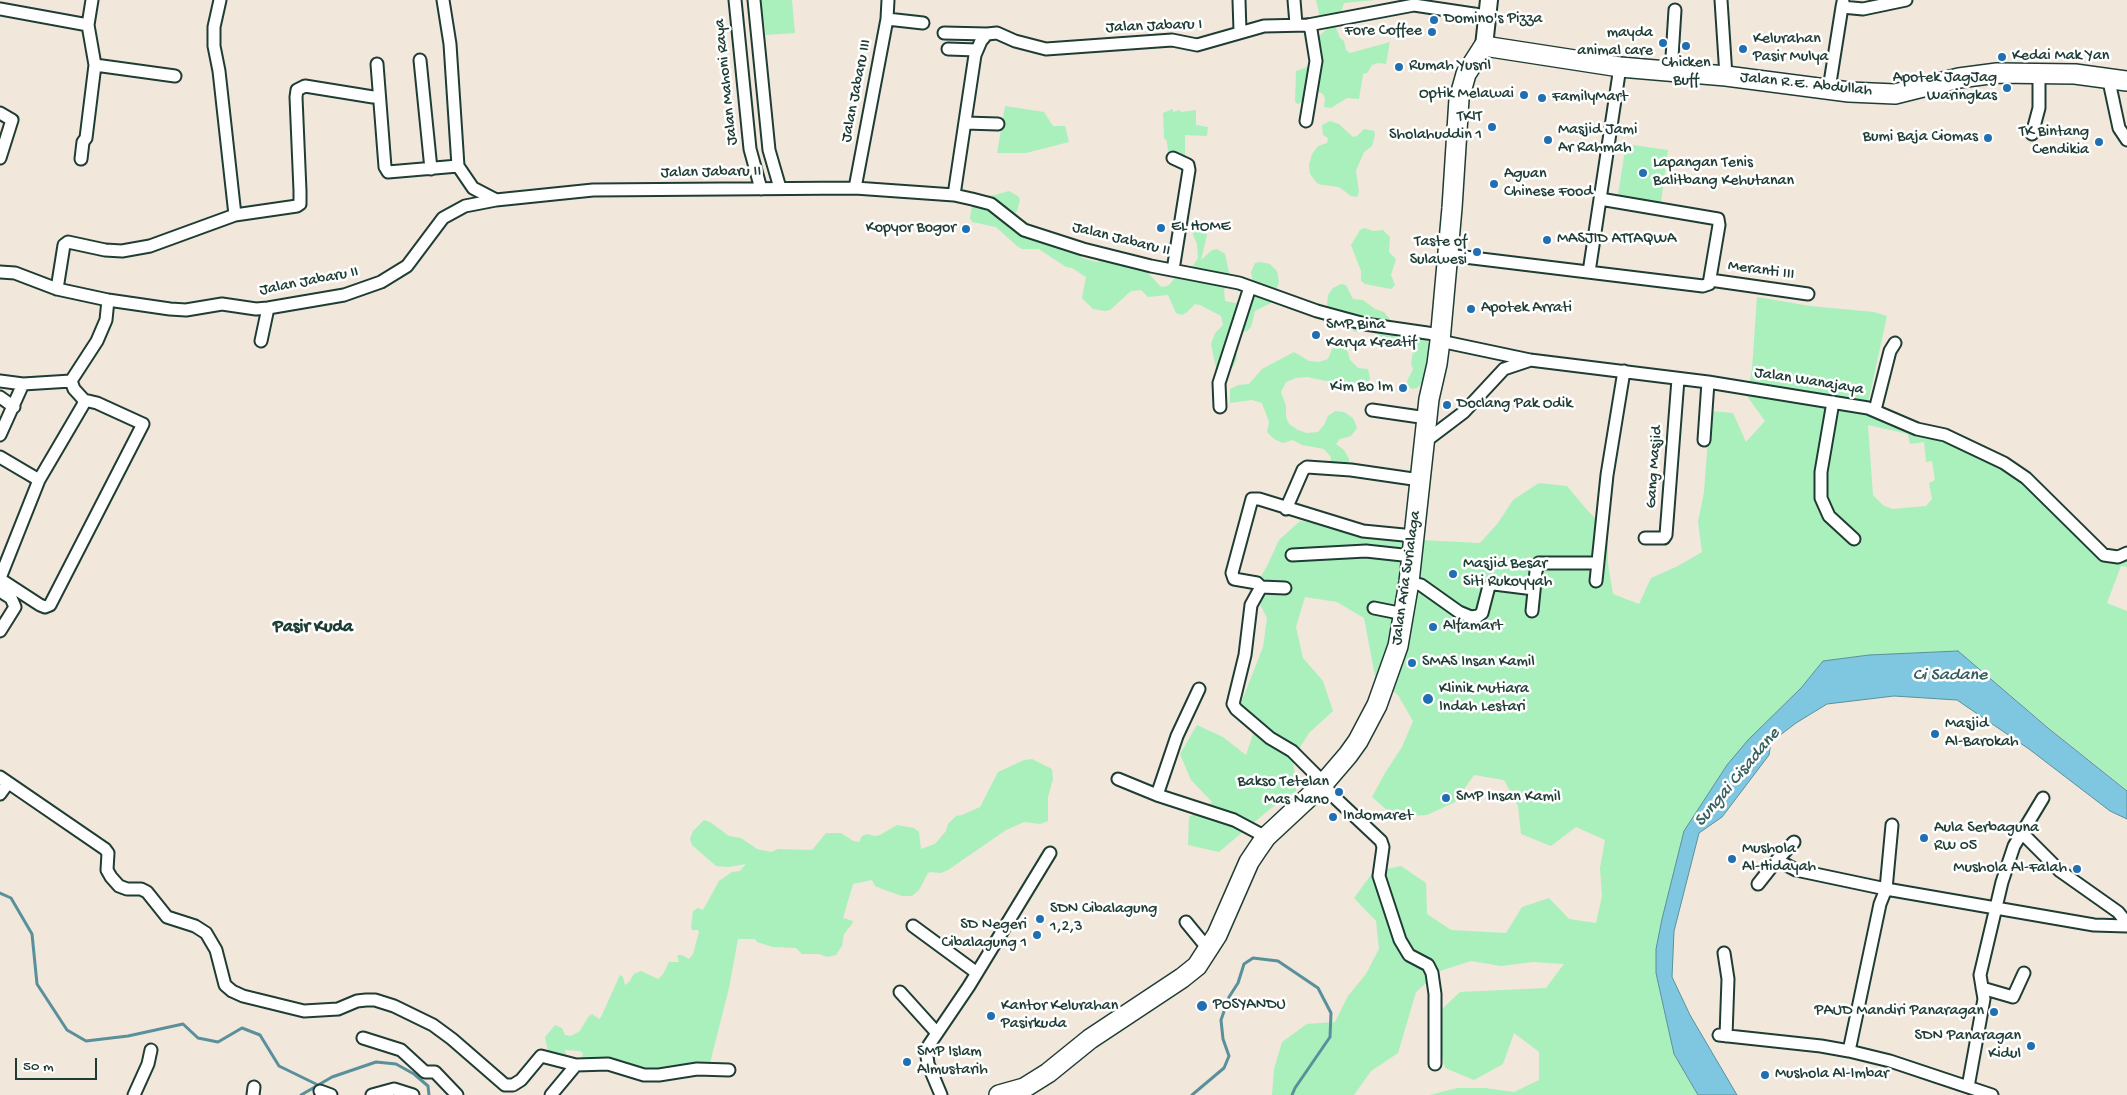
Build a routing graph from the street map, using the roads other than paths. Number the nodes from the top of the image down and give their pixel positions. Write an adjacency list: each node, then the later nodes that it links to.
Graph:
1 (92, 0): 18 (street)
2 (220, 0): 53 (street)
3 (443, 0): 45 (street)
4 (735, 0): 47 (street, Jalan Mahoni Raya)
5 (754, 0): 48 (street)
6 (888, 0): 15 (street, Jalan Jabaru III)
7 (1238, 0): 19 (street)
8 (1294, 0): 17 (street)
9 (1721, 0): 32 (street)
10 (1906, 0): 11 (street)
11 (1843, 4): 34 (street)
12 (6, 7): 18 (street)
13 (1488, 8): 17 (street, Jalan Jabaru I); 22 (main road)
14 (1675, 10): 29 (street)
15 (887, 19): 16 (street); 49 (street, Jalan Jabaru III)
16 (923, 23)
17 (1302, 24): 19 (street, Jalan Jabaru I); 37 (street)
18 (88, 25): 27 (street)
19 (1240, 31): 21 (street, Jalan Jabaru I)
20 (944, 32): 21 (street, Jalan Jabaru I)
21 (986, 34): 24 (street)
22 (1484, 46): 28 (main road, Jalan R.E. Abdullah); 54 (main road, Jalan Aria Surialaga)
23 (948, 49): 24 (street)
24 (977, 50): 38 (street)
25 (420, 60): 46 (street)
26 (377, 64): 46 (street)
27 (95, 65): 31 (street); 44 (street)
28 (1620, 67): 29 (main road, Jalan R.E. Abdullah); 51 (street)
29 (1672, 73): 32 (main road, Jalan R.E. Abdullah)
30 (2039, 73): 33 (main road, Jalan R.E. Abdullah); 34 (main road, Jalan R.E. Abdullah); 40 (street)
31 (175, 76)
32 (1726, 76): 34 (main road, Jalan R.E. Abdullah)
33 (2122, 80): 41 (street)
34 (1828, 89)
35 (373, 97): 53 (street)
36 (0, 112): 42 (street)
37 (1306, 121)
38 (965, 124): 39 (street); 50 (street)
39 (998, 124)
40 (2032, 134)
41 (2127, 140)
42 (0, 158)
43 (1173, 158): 55 (street)
44 (81, 159)
45 (458, 166): 46 (street); 52 (street)
46 (431, 169)
47 (761, 188): 48 (street, Jalan Jabaru II); 52 (street, Jalan Jabaru II)
48 (780, 188): 49 (street, Jalan Jabaru II)
49 (854, 188): 50 (street, Jalan Jabaru II)
50 (954, 195): 55 (street, Jalan Jabaru II)
51 (1600, 199): 57 (street); 58 (street)
52 (496, 200): 63 (street, Jalan Jabaru II)
53 (235, 215): 60 (street)
54 (1448, 255): 57 (street, Meranti III); 64 (main road, Jalan Aria Surialaga)
55 (1173, 270): 59 (street, Jalan Jabaru II)
56 (0, 272): 60 (street, Jalan Jabaru II)
57 (1589, 272): 58 (street, Meranti III)
58 (1710, 280): 61 (street, Meranti III)
59 (1250, 287): 64 (street, Jalan Jabaru II); 78 (street)
60 (57, 288): 62 (street, Jalan Jabaru II)
61 (1808, 294)
62 (108, 300): 63 (street, Jalan Jabaru II); 71 (street)
63 (268, 308): 65 (street)
64 (1440, 338): 67 (street, Jalan Wanajaya); 81 (main road, Jalan Aria Surialaga)
65 (261, 341)
66 (1894, 343): 80 (street)
67 (1530, 360): 68 (street, Jalan Wanajaya); 83 (street)
68 (1624, 371): 69 (street, Jalan Wanajaya); 97 (street)
69 (1678, 379): 72 (street, Jalan Wanajaya); 90 (street, Gang Masjid)
70 (0, 381): 73 (street)
71 (70, 381): 73 (street); 75 (street)
72 (1708, 382): 76 (street, Jalan Wanajaya); 84 (street)
73 (23, 384): 77 (street)
74 (0, 397): 77 (street)
75 (84, 400): 86 (street); 96 (street)
76 (1833, 402): 80 (street, Jalan Wanajaya); 91 (street)
77 (14, 406): 82 (street)
78 (1220, 407)
79 (1372, 410): 81 (street)
80 (1875, 410): 92 (street, Jalan Wanajaya)
81 (1427, 418): 83 (main road, Jalan Aria Surialaga)
82 (0, 435)
83 (1425, 437): 87 (main road, Jalan Aria Surialaga)
84 (1704, 440)
85 (0, 457): 86 (street)
86 (39, 480): 96 (street)
87 (1420, 480): 88 (street); 89 (main road, Jalan Aria Surialaga)
88 (1286, 508): 89 (street); 99 (street)
89 (1414, 536): 94 (main road, Jalan Aria Surialaga)
90 (1645, 538)
91 (1854, 540)
92 (2127, 553)
93 (1292, 555): 94 (street)
94 (1412, 556): 98 (main road, Jalan Aria Surialaga)
95 (1594, 564): 101 (street)
96 (0, 578)
97 (1596, 581)
98 (1409, 582): 101 (street); 105 (main road, Jalan Aria Surialaga)
99 (1260, 587): 100 (street); 110 (street)
100 (1285, 588)
101 (1534, 589): 104 (street)
102 (0, 591): 106 (street)
103 (1374, 608): 105 (street)
104 (1532, 611)
105 (1404, 614): 110 (main road, Jalan Aria Surialaga)
106 (0, 631)
107 (1199, 689): 112 (street)
108 (1118, 779): 112 (street)
109 (4, 780): 111 (street); 137 (street)
110 (1324, 783): 116 (main road, Jalan Aria Surialaga); 136 (street)
111 (0, 794)
112 (1158, 795): 116 (street)
113 (2043, 798): 115 (street)
114 (1892, 825): 121 (street)
115 (2021, 832): 122 (street); 124 (street)
116 (1266, 837): 126 (main road, Jalan Aria Surialaga)
117 (1794, 842): 119 (street)
118 (1050, 853): 128 (street)
119 (1777, 860): 120 (street); 121 (street)
120 (1758, 884)
121 (1886, 888): 122 (street); 135 (street)
122 (1997, 906): 124 (street); 130 (street)
123 (1186, 922): 126 (street)
124 (2127, 924)
125 (913, 926): 128 (street)
126 (1209, 950): 140 (main road, Jalan Aria Surialaga)
127 (1724, 953): 135 (street)
128 (977, 973): 132 (street)
129 (2024, 974): 130 (street)
130 (1982, 988): 139 (street)
131 (900, 992): 132 (street)
132 (937, 1033): 147 (street)
133 (363, 1038): 145 (street)
134 (151, 1050): 142 (street)
135 (1849, 1051): 139 (street)
136 (1436, 1064)
137 (576, 1065): 138 (street); 146 (street)
138 (729, 1070)
139 (1968, 1086): 141 (street)
140 (1024, 1091): 148 (main road, Jalan Aria Surialaga)
141 (1979, 1094): 149 (street)
142 (134, 1095)
143 (372, 1095): 144 (street)
144 (413, 1095)
145 (457, 1095)
146 (551, 1095)
147 (941, 1095)
148 (999, 1095)
149 (1992, 1095)

